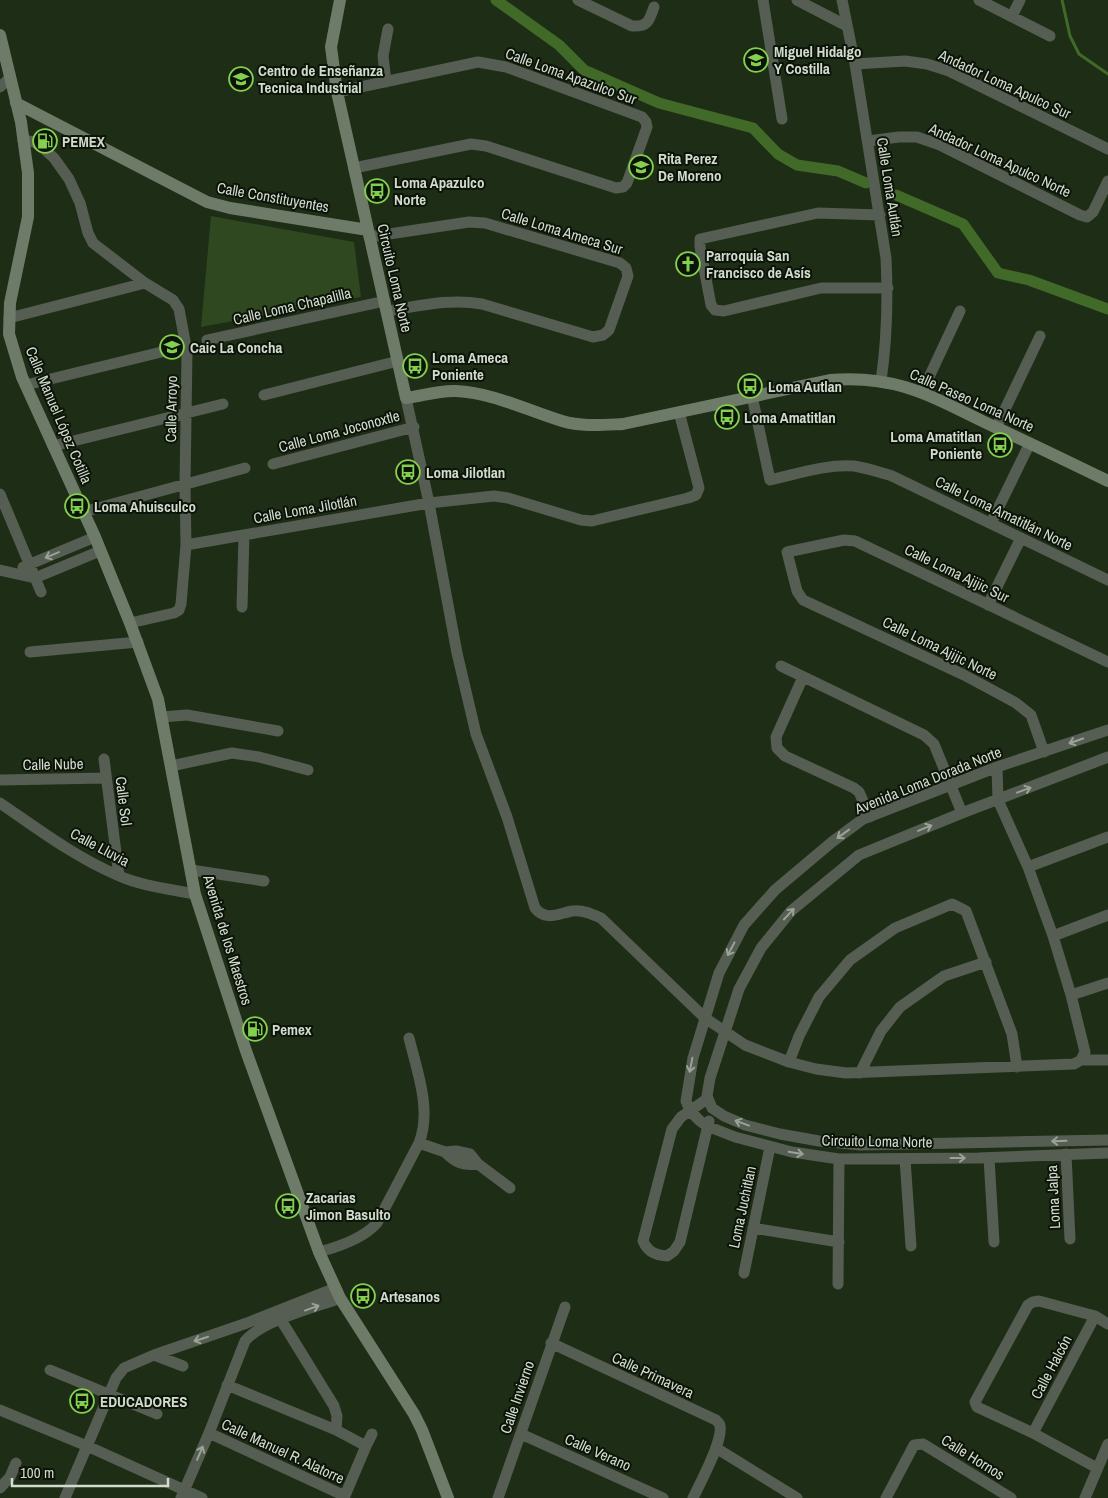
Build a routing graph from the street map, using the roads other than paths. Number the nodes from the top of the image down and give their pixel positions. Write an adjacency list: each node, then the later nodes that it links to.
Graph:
1 (340, 0): 18 (street, Circuito Loma Norte)
2 (578, 0): 8 (street)
3 (764, 0): 20 (street)
4 (797, 0): 10 (street)
5 (842, 0): 10 (street, Calle Loma Autlán)
6 (980, 0): 9 (street)
7 (1020, 0): 9 (street)
8 (654, 7)
9 (1012, 16): 13 (street)
10 (848, 26): 14 (street, Calle Loma Autlán)
11 (388, 28): 16 (street)
12 (0, 34): 15 (street, Calle Manuel López Cotilla)
13 (1050, 36)
14 (855, 64): 22 (street, Calle Loma Autlán); 23 (street, Andador Loma Apulco Sur)
15 (10, 78): 17 (street); 19 (street, Calle Manuel López Cotilla)
16 (386, 82): 18 (street, Calle Loma Apazulco Sur); 24 (street, Calle Loma Apazulco Sur)
17 (0, 87)
18 (337, 92): 24 (street, Circuito Loma Norte)
19 (16, 103): 21 (street, Calle Manuel López Cotilla); 27 (street, Calle Constituyentes)
20 (782, 119)
21 (23, 140): 29 (street, Calle Arroyo); 33 (street, Calle Manuel López Cotilla)
22 (868, 141): 25 (street, Andador Loma Apulco Norte); 26 (street, Calle Loma Autlán)
23 (1108, 149)
24 (354, 168): 27 (street, Circuito Loma Norte)
25 (1108, 181)
26 (880, 214): 30 (street, Calle Loma Autlán); 30 (street)
27 (369, 234): 28 (street, Calle Loma Ameca Sur); 31 (street, Circuito Loma Norte)
28 (626, 268): 31 (street, Calle Loma Chapalilla)
29 (145, 284): 33 (street); 36 (street, Calle Arroyo)
30 (888, 288): 38 (street, Calle Loma Autlán)
31 (386, 306): 35 (street, Calle Loma Chapalilla); 37 (street, Circuito Loma Norte)
32 (960, 311): 40 (street)
33 (10, 318): 39 (street, Calle Manuel López Cotilla)
34 (1040, 336): 48 (street)
35 (207, 340)
36 (186, 346): 39 (street); 46 (street, Calle Arroyo)
37 (398, 361): 41 (street); 43 (street, Circuito Loma Norte)
38 (881, 381): 40 (street, Calle Paseo Loma Norte); 42 (street, Calle Paseo Loma Norte)
39 (26, 385): 50 (street, Calle Manuel López Cotilla)
40 (922, 392): 48 (street, Calle Paseo Loma Norte)
41 (264, 395)
42 (752, 396): 45 (street, Calle Paseo Loma Norte); 58 (street, Calle Loma Amatitlán Norte)
43 (406, 398): 45 (street, Calle Paseo Loma Norte); 47 (street, Circuito Loma Norte)
44 (224, 404): 46 (street)
45 (680, 412): 56 (street, Calle Loma Jilotlán)
46 (187, 414): 50 (street); 54 (street, Calle Arroyo)
47 (414, 427): 51 (street, Calle Loma Joconoxtle); 56 (street, Circuito Loma Norte)
48 (996, 428): 49 (street, Calle Paseo Loma Norte)
49 (1030, 443): 53 (street, Calle Paseo Loma Norte); 58 (street)
50 (53, 446): 57 (street, Calle Manuel López Cotilla)
51 (273, 464)
52 (245, 468): 54 (street)
53 (1108, 481)
54 (185, 484): 57 (street); 62 (street, Calle Arroyo)
55 (0, 494): 64 (street)
56 (429, 503): 59 (street, Calle Loma Jilotlán); 105 (street, Circuito Loma Norte)
57 (83, 512): 60 (street, Calle Manuel López Cotilla)
58 (991, 523): 61 (street, Calle Loma Amatitlán Norte)
59 (244, 535): 62 (street, Calle Loma Jilotlán); 71 (street)
60 (94, 537): 63 (street, Calle Manuel López Cotilla); 64 (street, one-way to 64)
61 (1021, 538): 67 (street, Calle Loma Amatitlán Norte); 70 (street)
62 (186, 545): 72 (street, Calle Arroyo)
63 (100, 551): 66 (street); 72 (street, Calle Manuel López Cotilla)
64 (29, 564): 65 (street); 66 (street)
65 (5, 571): 66 (street)
66 (35, 578): 68 (street)
67 (1108, 580)
68 (41, 592)
69 (799, 596): 70 (street, Calle Loma Ajijic Sur); 81 (street, Calle Loma Ajijic Norte)
70 (988, 605): 75 (street, Calle Loma Ajijic Sur)
71 (242, 606)
72 (130, 623): 73 (street, Calle Manuel López Cotilla)
73 (138, 642): 74 (street); 78 (street, Calle Manuel López Cotilla)
74 (30, 652)
75 (1108, 662)
76 (781, 666): 77 (street)
77 (803, 677): 89 (street); 93 (street)
78 (161, 717): 80 (street); 84 (street, Calle Manuel López Cotilla)
79 (1108, 730): 81 (street, Avenida Loma Dorada Norte, one-way to 81)
80 (278, 731)
81 (1044, 752): 85 (street, Avenida Loma Dorada Norte)
82 (1108, 757): 90 (street, one-way to 82)
83 (104, 759): 87 (street, Calle Sol)
84 (171, 766): 86 (street); 96 (street, Avenida de los Maestros)
85 (997, 767): 89 (street, Avenida Loma Dorada Norte); 90 (street)
86 (308, 770)
87 (106, 778): 88 (street, Calle Nube); 97 (street, Calle Sol)
88 (0, 780)
89 (950, 784): 92 (street); 93 (street, Avenida Loma Dorada Norte)
90 (998, 800): 92 (street); 95 (street)
91 (0, 803): 97 (street, Calle Lluvia)
92 (962, 813): 106 (street, one-way to 92)
93 (870, 817): 105 (street, Avenida Loma Dorada Norte, one-way to 105)
94 (1108, 837): 95 (street)
95 (1028, 867): 101 (street)
96 (191, 870): 98 (street); 99 (street, Avenida de los Maestros)
97 (119, 876): 99 (street, Calle Lluvia)
98 (264, 881)
99 (195, 894): 132 (street, Avenida de los Maestros)
100 (1108, 915): 101 (street)
101 (1053, 936): 104 (street)
102 (986, 962): 110 (street); 111 (street); 112 (street)
103 (1108, 983): 104 (street)
104 (1072, 995): 108 (street)
105 (704, 1018): 106 (street, Circuito Loma Norte); 115 (street, one-way to 115)
106 (725, 1032): 110 (street, Circuito Loma Norte); 113 (street)
107 (409, 1038): 118 (street)
108 (1081, 1060): 109 (street, Circuito Loma Norte); 111 (street, Circuito Loma Norte)
109 (1108, 1060)
110 (789, 1062): 112 (street, Circuito Loma Norte)
111 (1017, 1067): 112 (street, Circuito Loma Norte)
112 (860, 1072)
113 (707, 1099): 114 (street); 115 (street)
114 (714, 1110): 116 (street); 119 (street, Circuito Loma Norte, one-way to 114)
115 (690, 1111): 116 (street, Circuito Loma Norte); 116 (street)
116 (707, 1126): 120 (street, Circuito Loma Norte)
117 (1108, 1140): 119 (street, Circuito Loma Norte, one-way to 119)
118 (419, 1143): 126 (street); 132 (street)
119 (976, 1144): 123 (street)
120 (770, 1147): 124 (street, Circuito Loma Norte, one-way to 124); 127 (street, Loma Juchitlan)
121 (1108, 1153): 122 (street, Circuito Loma Norte)
122 (1066, 1154): 123 (street, Circuito Loma Norte); 128 (street, Loma Jalpa)
123 (984, 1158): 125 (street, Circuito Loma Norte, one-way to 123); 130 (street)
124 (839, 1159): 125 (street, Circuito Loma Norte); 129 (street)
125 (905, 1159): 131 (street)
126 (510, 1188)
127 (753, 1228): 129 (street); 133 (street, Loma Juchitlan)
128 (1070, 1238)
129 (839, 1242): 134 (street)
130 (994, 1242)
131 (911, 1246)
132 (319, 1252): 135 (street, Avenida de los Maestros)
133 (744, 1273)
134 (838, 1284)
135 (338, 1293): 138 (street, one-way to 135); 140 (street); 165 (street, Avenida de los Maestros)
136 (565, 1307): 141 (street, Calle Invierno)
137 (1095, 1316): 139 (street); 151 (street, Calle Halcón); 151 (street)
138 (281, 1320): 140 (street); 149 (street)
139 (1108, 1324)
140 (250, 1328): 142 (street, one-way to 142); 145 (street)
141 (551, 1344): 153 (street, Calle Invierno); 157 (street, Calle Primavera)
142 (154, 1355): 143 (street); 146 (street)
143 (183, 1366)
144 (50, 1370): 146 (street)
145 (228, 1385): 149 (street); 150 (street)
146 (109, 1395): 148 (street); 155 (street)
147 (0, 1410): 155 (street)
148 (156, 1414)
149 (336, 1430): 156 (street)
150 (209, 1433): 161 (street, one-way to 150); 162 (street, Calle Manuel R. Alatorre)
151 (1032, 1433): 159 (street)
152 (372, 1434): 156 (street)
153 (521, 1434): 166 (street, Calle Invierno); 167 (street, Calle Verano)
154 (1108, 1444): 159 (street)
155 (87, 1446): 161 (street); 163 (street)
156 (366, 1446): 162 (street)
157 (716, 1448): 168 (street, Calle Primavera); 169 (street)
158 (16, 1463): 160 (street)
159 (1097, 1468): 172 (street)
160 (0, 1488)
161 (183, 1494): 164 (street)
162 (344, 1497)
163 (65, 1498)
164 (202, 1498)
165 (448, 1498)
166 (498, 1498)
167 (663, 1498)
168 (693, 1498)
169 (797, 1498)
170 (886, 1498): 171 (street, Calle Hornos)
171 (1011, 1498)
172 (1085, 1498)

